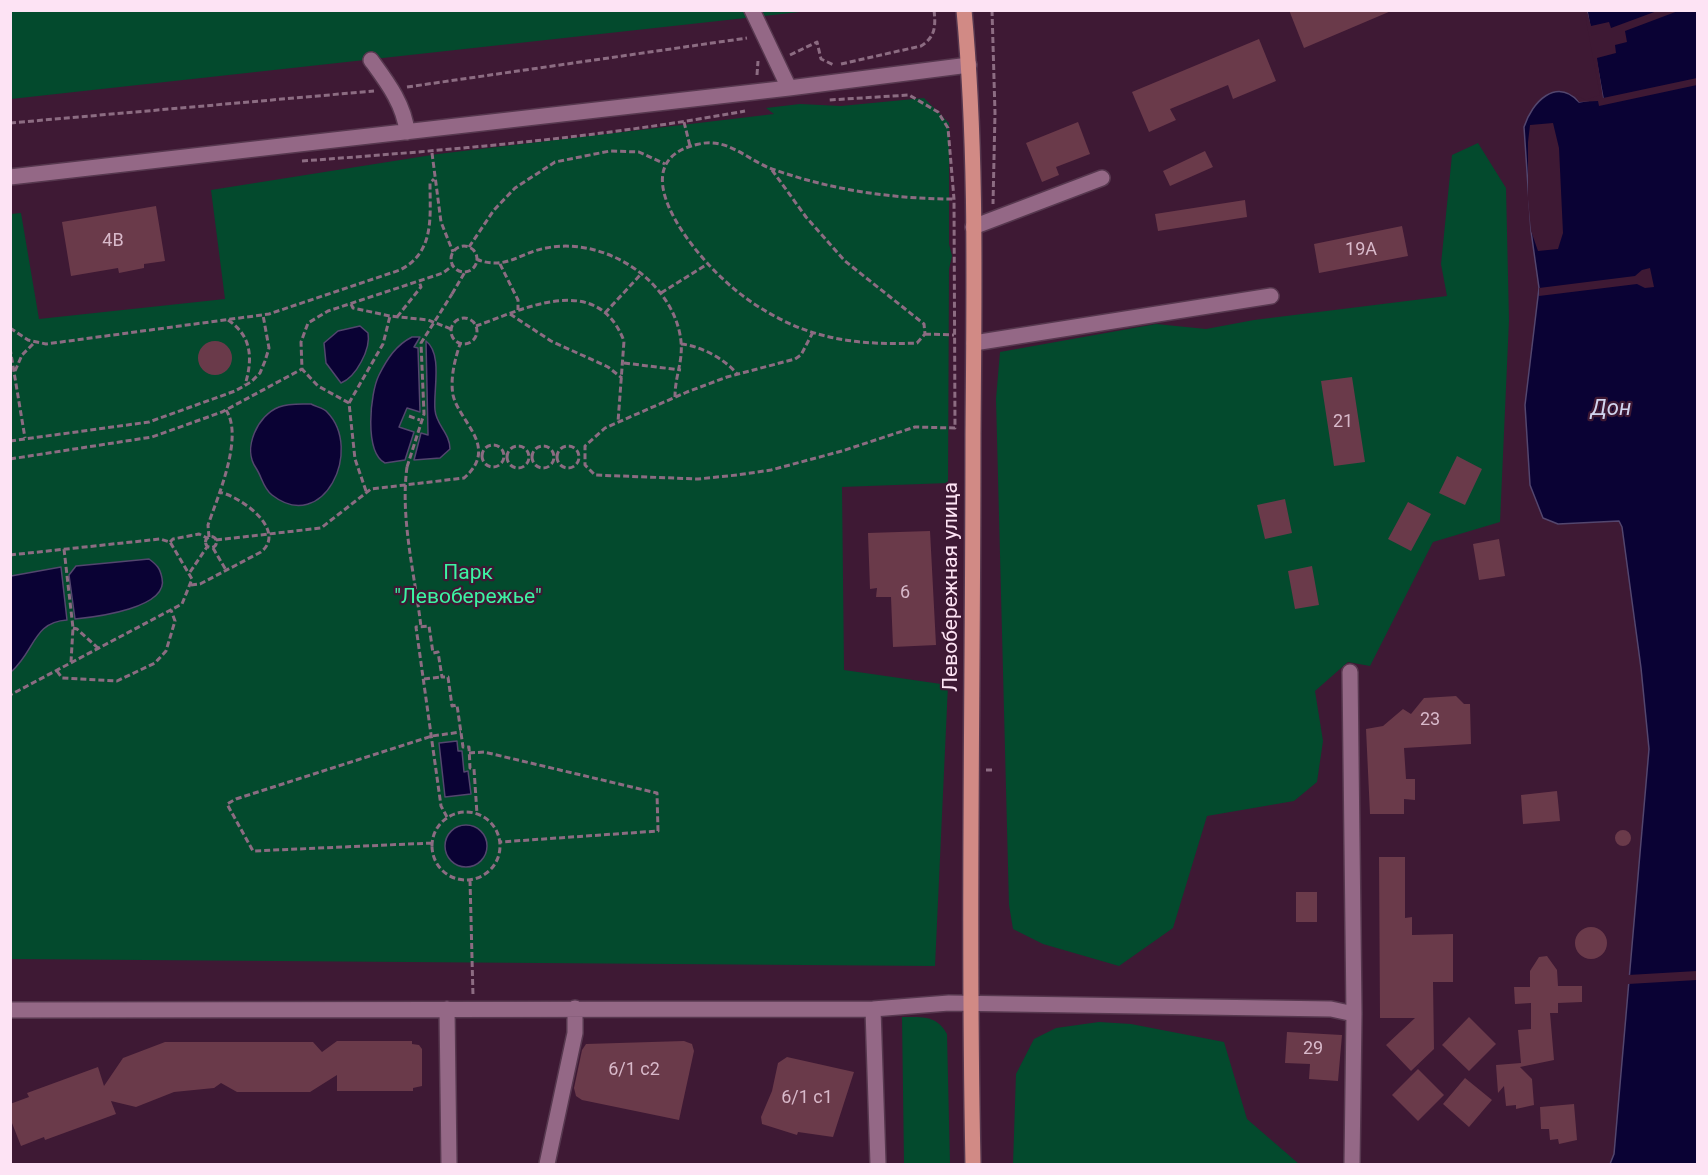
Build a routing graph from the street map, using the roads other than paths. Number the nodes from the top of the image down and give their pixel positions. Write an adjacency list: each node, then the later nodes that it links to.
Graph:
1 (752, 10): 5 (street)
2 (964, 10): 4 (main road, Левобережная улица)
3 (371, 60): 6 (street)
4 (969, 65): 5 (street); 9 (main road, Левобережная улица)
5 (789, 88): 6 (street)
6 (406, 132): 7 (street)
7 (10, 177)
8 (1102, 178): 9 (street)
9 (973, 226): 11 (main road, Левобережная улица)
10 (1271, 296): 11 (street)
11 (974, 343): 13 (main road, Левобережная улица)
12 (1350, 672): 18 (street)
13 (970, 1003): 16 (street); 18 (street); 22 (main road, Левобережная улица)
14 (575, 1008): 15 (street); 16 (street); 20 (street)
15 (447, 1009): 17 (street); 19 (street)
16 (873, 1009): 21 (street)
17 (10, 1010)
18 (1354, 1014): 23 (street)
19 (449, 1164)
20 (547, 1164)
21 (878, 1164)
22 (973, 1164)
23 (1352, 1164)

